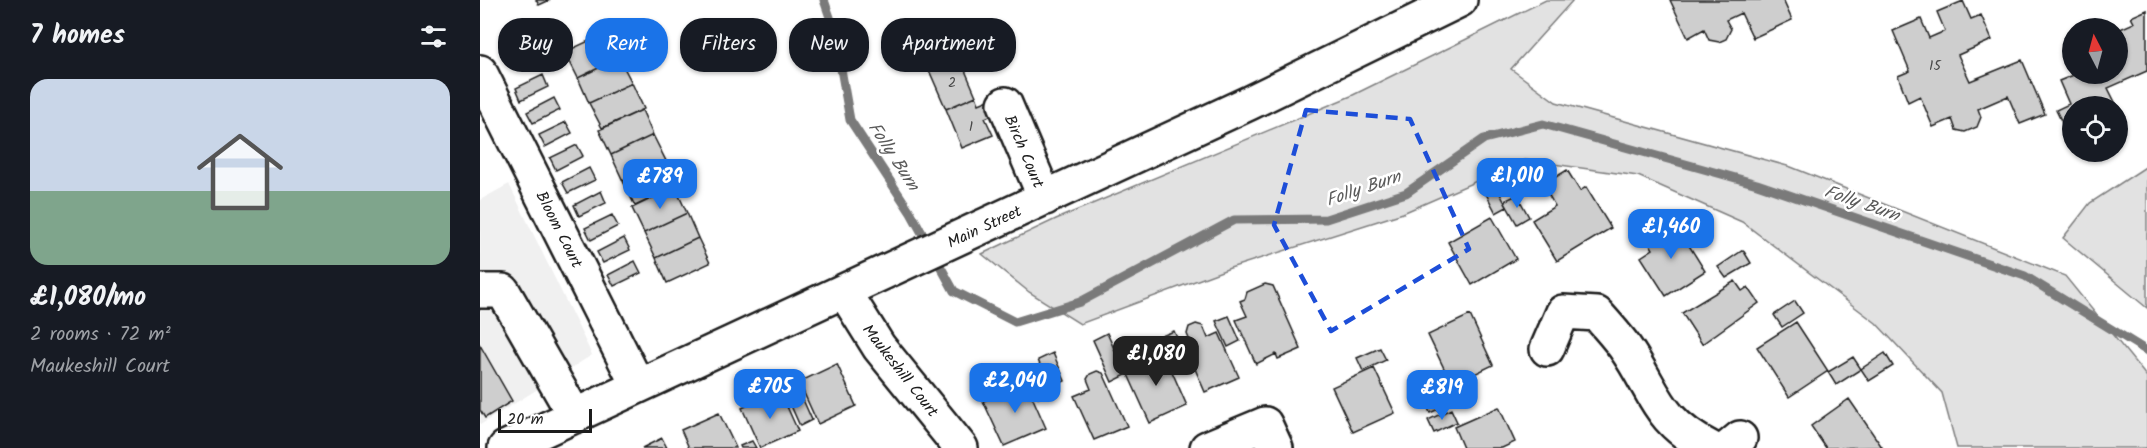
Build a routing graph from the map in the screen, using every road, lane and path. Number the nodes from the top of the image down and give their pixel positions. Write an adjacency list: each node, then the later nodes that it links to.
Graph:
1 (1443, 4): 4 (street, Main Street)
2 (480, 72): 8 (street, Bloom Court)
3 (1005, 104): 4 (street, Birch Court)
4 (1045, 198): 6 (street, Main Street)
5 (480, 291): 9 (street)
6 (844, 291): 8 (street, Main Street); 12 (street, Maukeshill Court)
7 (1547, 349): 10 (street)
8 (638, 386): 9 (street, Main Street)
9 (575, 416): 11 (street, Main Street)
10 (1726, 445)
11 (505, 448)
12 (961, 448)
13 (1207, 448): 14 (street)
14 (1276, 448)

